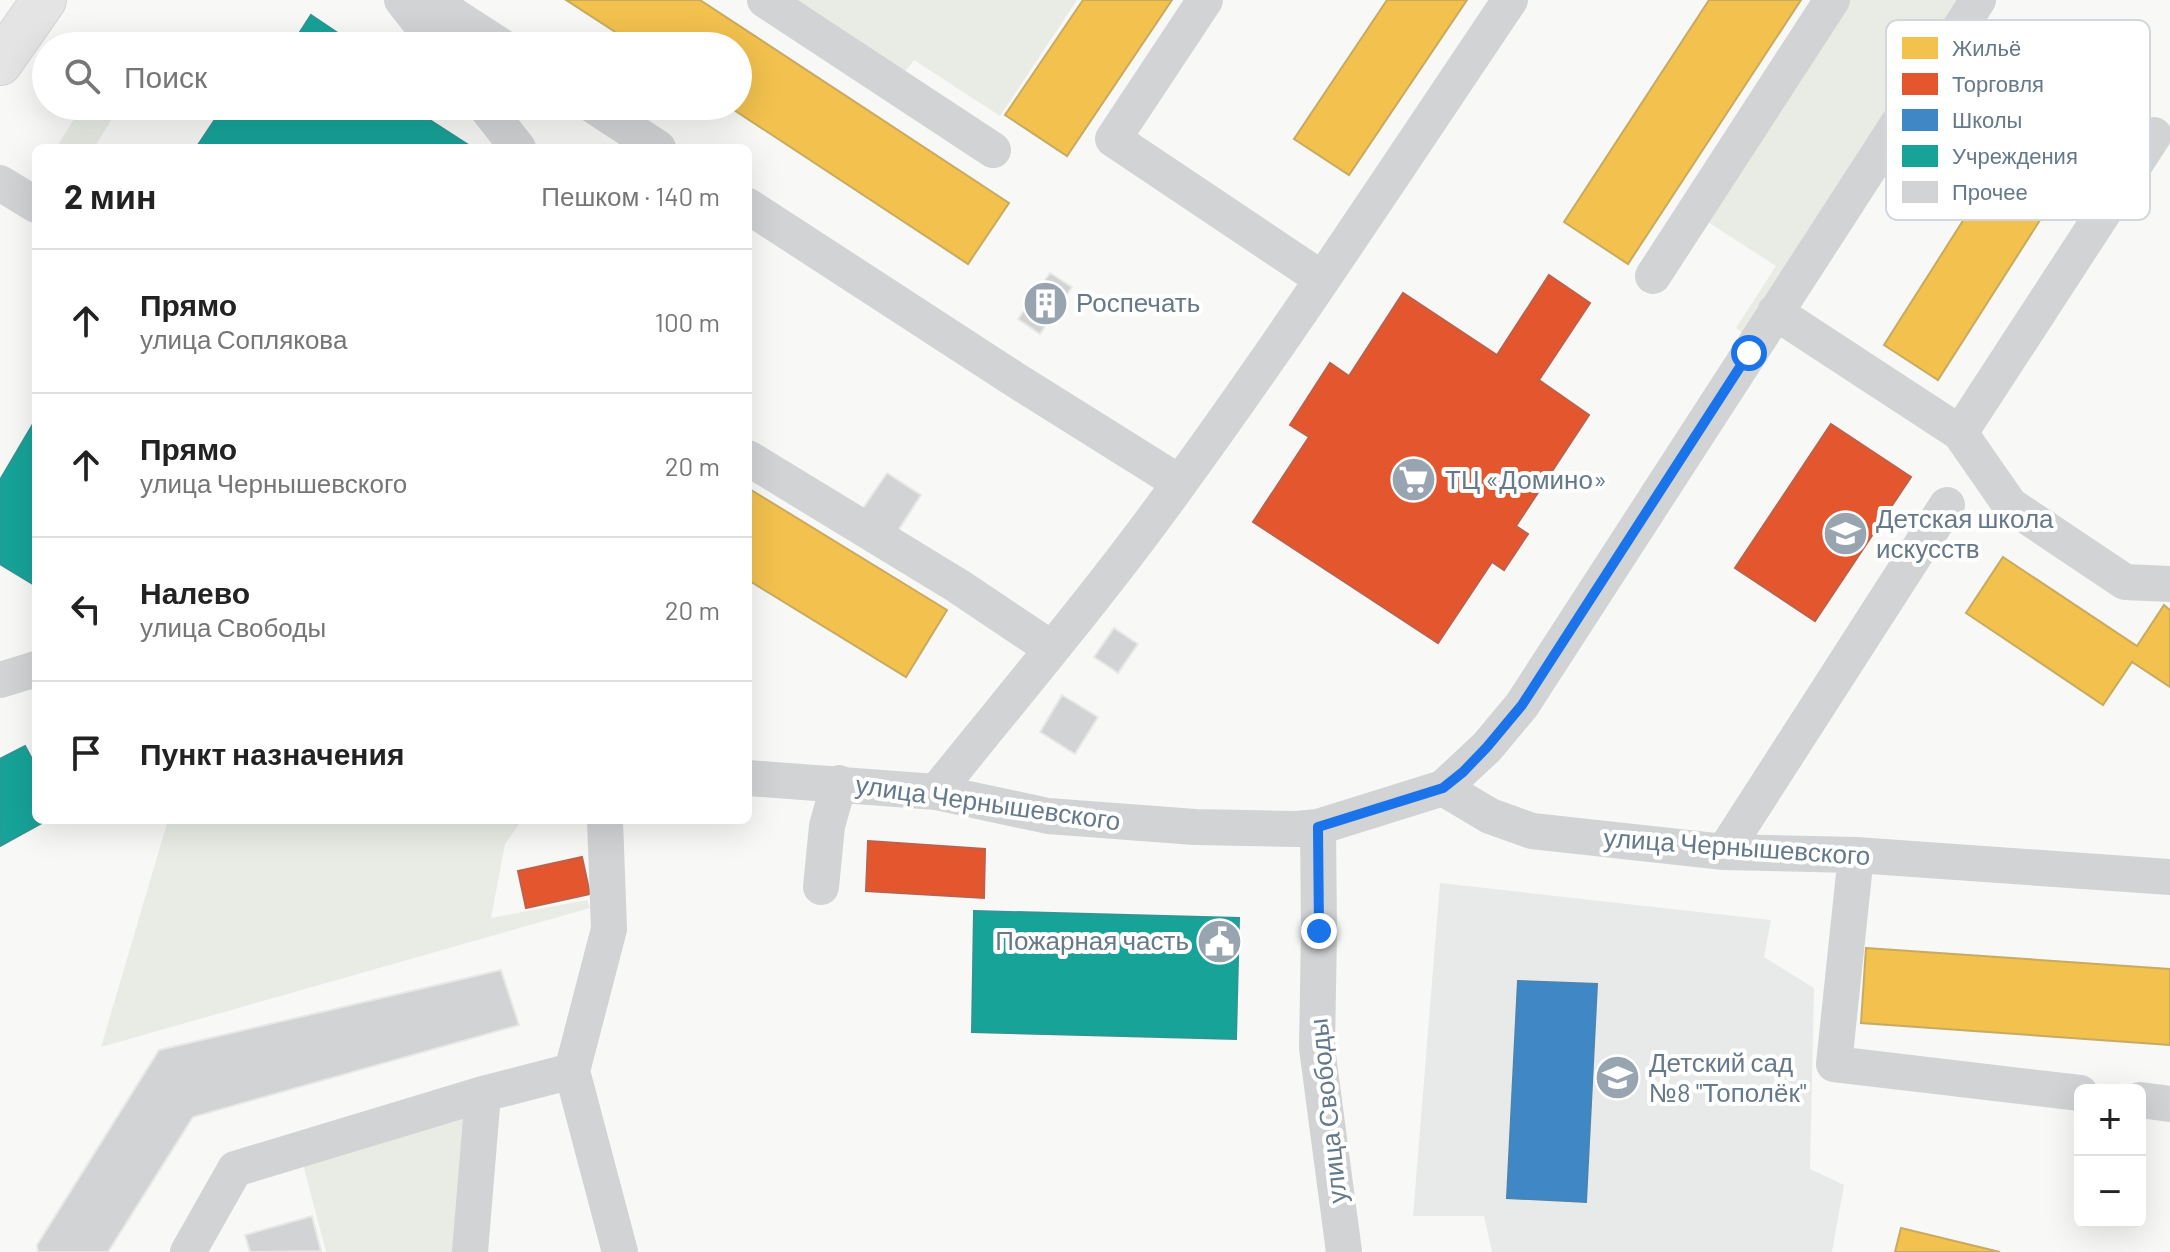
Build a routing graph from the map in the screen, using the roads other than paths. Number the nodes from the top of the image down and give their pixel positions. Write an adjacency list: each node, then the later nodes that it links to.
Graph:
1 (44, 0): 12 (main road)
2 (402, 0): 10 (street)
3 (430, 0): 11 (street)
4 (765, 0): 20 (street)
5 (1205, 0): 26 (street)
6 (1510, 0): 26 (street)
7 (1832, 0): 25 (street)
8 (1978, 0): 9 (street)
9 (1965, 20)
10 (427, 32)
11 (479, 32)
12 (0, 63)
13 (496, 120): 18 (street)
14 (615, 120): 19 (street)
15 (2154, 135): 17 (street)
16 (1886, 141): 27 (street)
17 (2150, 141)
18 (515, 144)
19 (652, 144)
20 (993, 150)
21 (0, 183): 22 (street)
22 (32, 203)
23 (752, 209): 30 (street)
24 (2099, 220): 28 (street)
25 (1653, 276)
26 (1322, 279): 30 (street)
27 (1775, 312): 28 (street); 40 (street)
28 (1960, 433): 32 (street)
29 (752, 460): 33 (street)
30 (1180, 483): 33 (street)
31 (1947, 505): 44 (street)
32 (2170, 584)
33 (1052, 649): 41 (street)
34 (0, 651): 35 (street)
35 (32, 657)
36 (32, 670): 37 (street)
37 (0, 680)
38 (752, 778): 39 (street, улица Чернышевского)
39 (839, 783): 41 (street, улица Чернышевского); 47 (street)
40 (1443, 788): 43 (street, улица Чернышевского); 44 (street, улица Чернышевского)
41 (936, 792): 43 (street, улица Чернышевского)
42 (605, 824): 48 (street)
43 (1318, 827): 56 (street, улица Свободы)
44 (1724, 852): 45 (street, улица Чернышевского)
45 (1856, 855): 46 (street, улица Чернышевского); 49 (street)
46 (2170, 877)
47 (821, 887)
48 (572, 1071): 50 (street); 55 (street)
49 (2074, 1092)
50 (483, 1094): 53 (street); 54 (street)
51 (2146, 1101): 52 (street)
52 (2170, 1104)
53 (188, 1252)
54 (470, 1252)
55 (620, 1252)
56 (1344, 1252)

